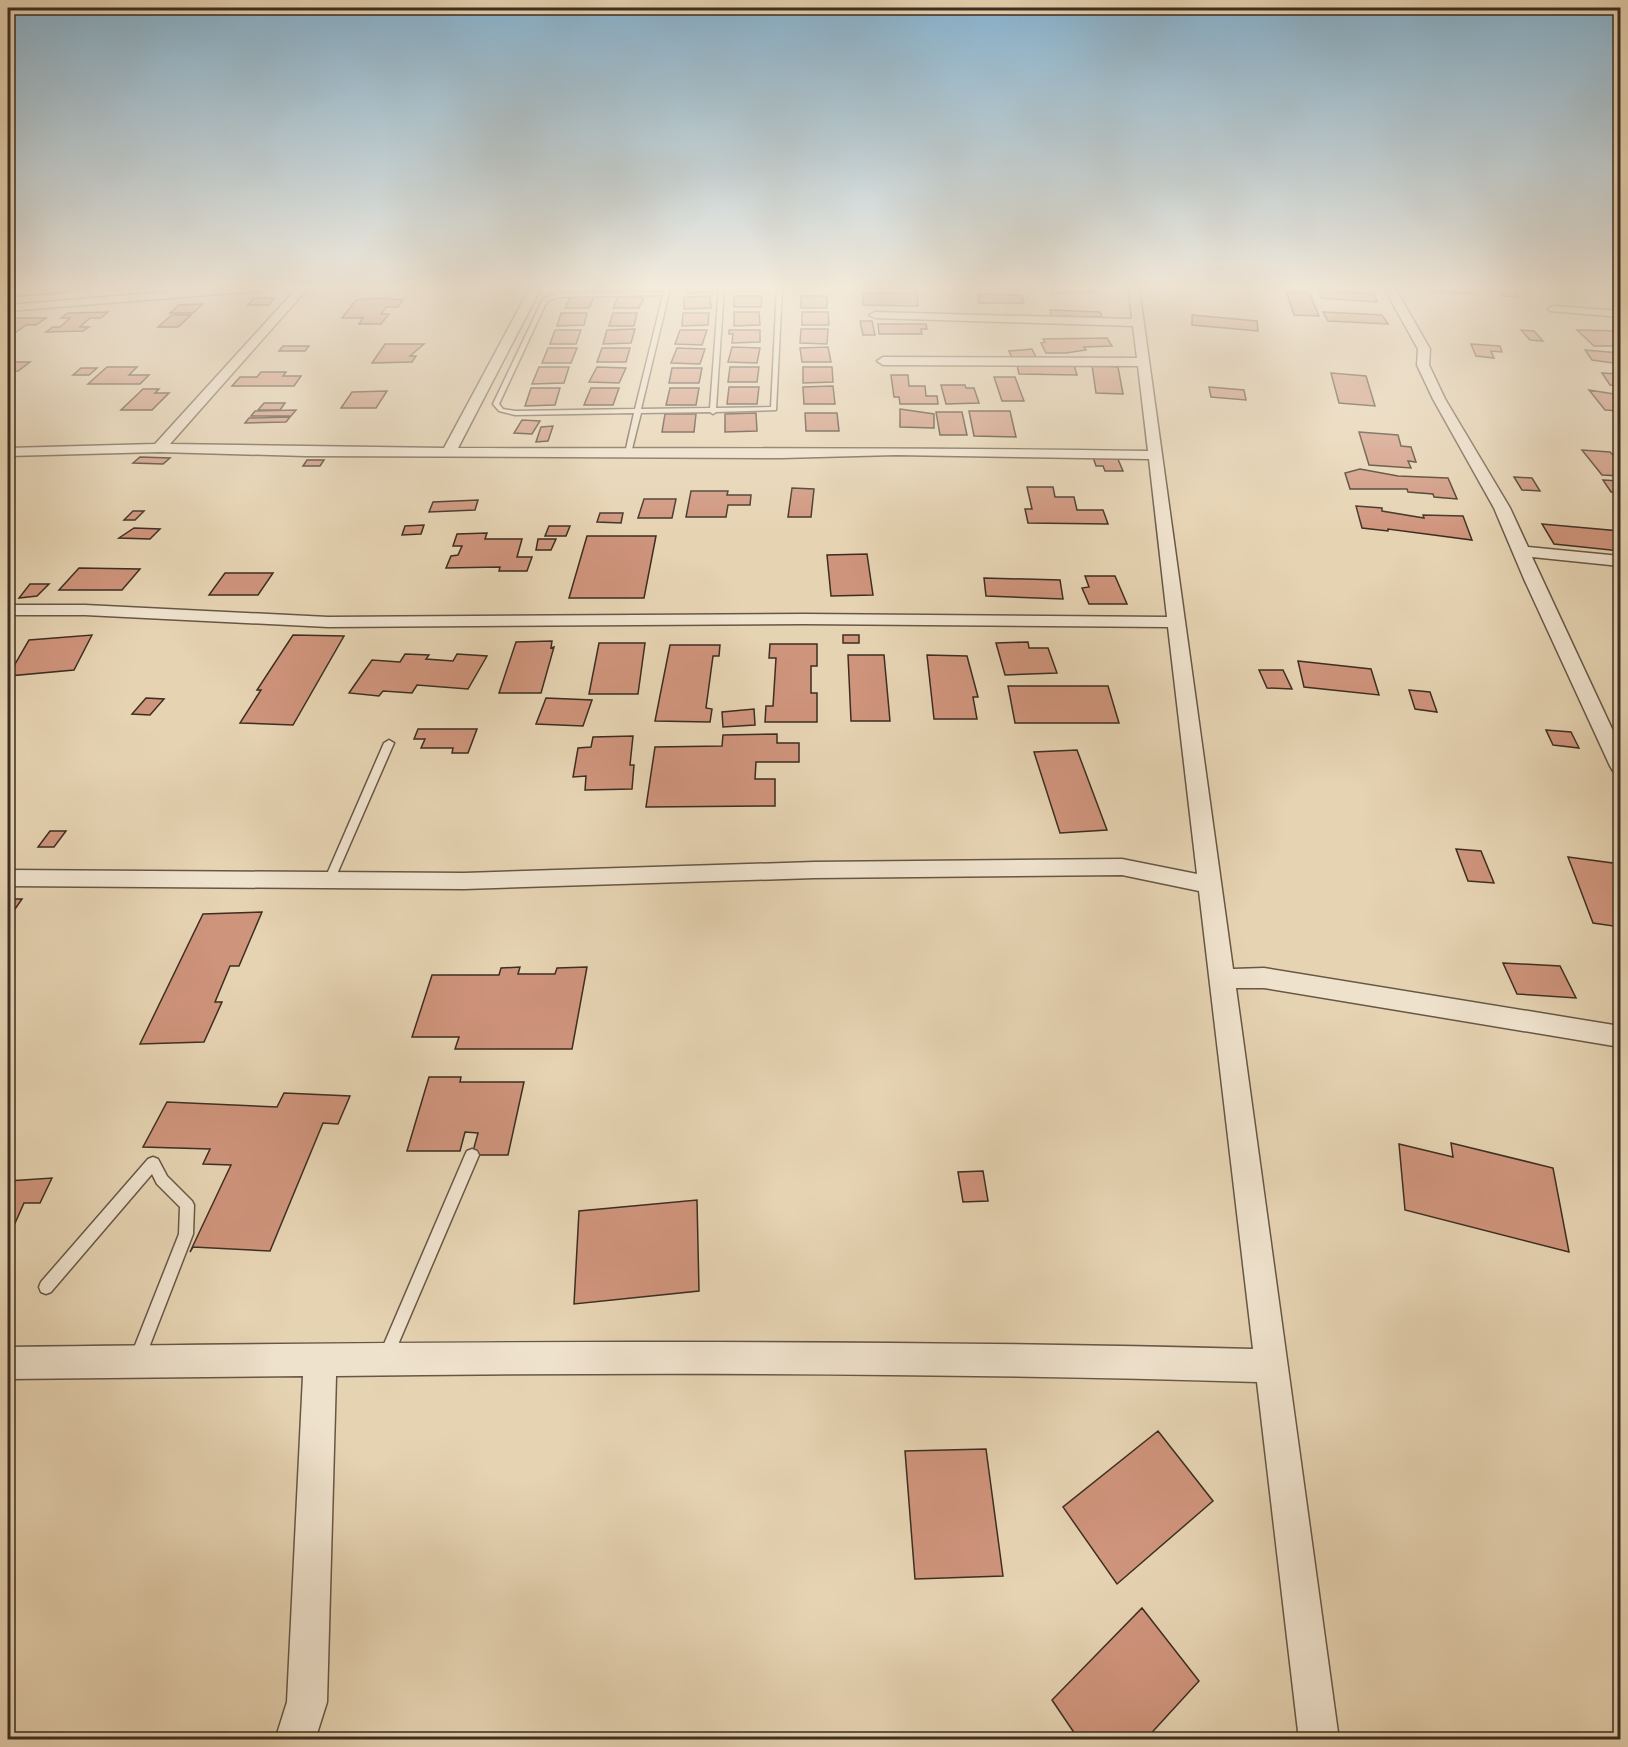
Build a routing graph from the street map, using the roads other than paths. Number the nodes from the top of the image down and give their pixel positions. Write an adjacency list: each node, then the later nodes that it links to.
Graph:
1 (230, 370): 11 (street)
2 (493, 370): 13 (street)
3 (512, 370): 9 (lane)
4 (648, 370): 9 (lane)
5 (716, 370): 10 (lane)
6 (777, 370): 10 (lane)
7 (1144, 370): 15 (street)
8 (1425, 370): 16 (street)
9 (638, 412): 10 (lane); 14 (lane)
10 (713, 412)
11 (159, 448): 12 (street); 13 (street)
12 (8, 452)
13 (449, 452): 14 (street)
14 (628, 453): 15 (street)
15 (1155, 455): 19 (street)
16 (1522, 551): 17 (street); 21 (street)
17 (1620, 561)
18 (8, 610): 19 (street)
19 (1176, 622): 24 (street)
20 (389, 742): 23 (lane)
21 (1620, 766)
22 (8, 878): 23 (street)
23 (329, 881): 24 (street)
24 (1210, 885): 25 (street)
25 (1222, 979): 26 (street); 33 (street)
26 (1620, 1036)
27 (472, 1155): 29 (lane)
28 (46, 1287): 31 (lane)
29 (384, 1359): 30 (street); 33 (street)
30 (320, 1360): 31 (street); 34 (street)
31 (136, 1362): 32 (street)
32 (8, 1363)
33 (1272, 1366): 35 (street)
34 (296, 1740)
35 (1319, 1740)

